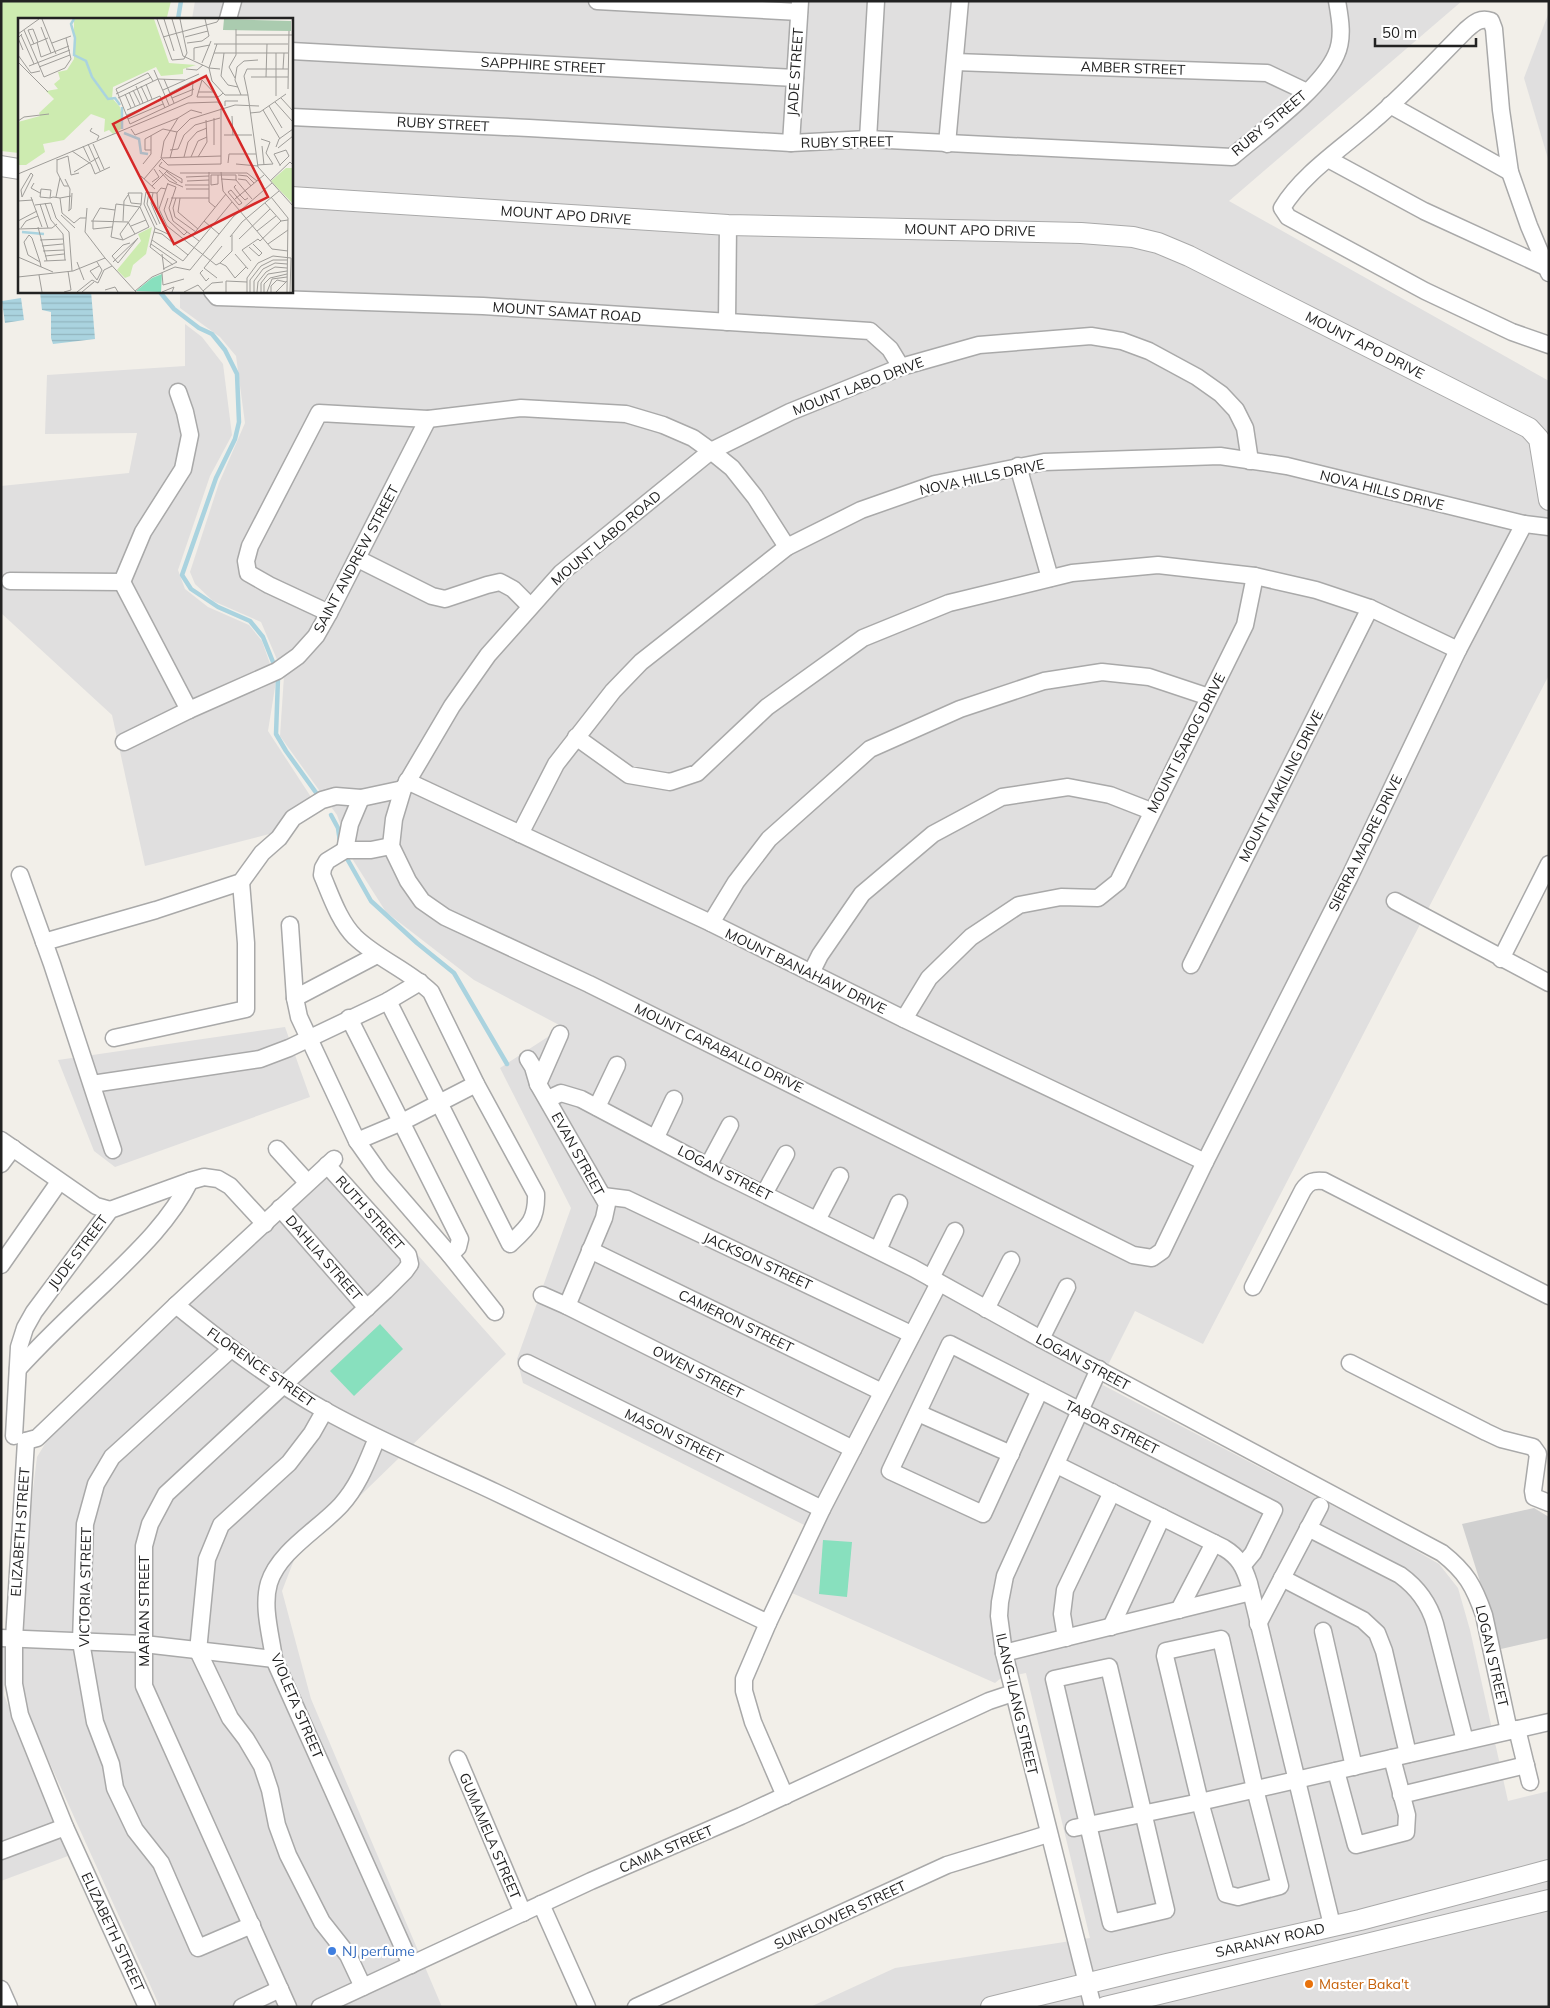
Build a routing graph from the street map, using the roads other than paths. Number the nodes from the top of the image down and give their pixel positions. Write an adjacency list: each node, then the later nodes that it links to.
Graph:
1 (233, 1): 7 (street)
2 (596, 1): 6 (street)
3 (876, 1): 14 (street)
4 (960, 1): 9 (street)
5 (1337, 1): 11 (street, RUBY STREET)
6 (799, 6): 10 (street, JADE STREET)
7 (228, 18)
8 (292, 52): 10 (street, SAPPHIRE STREET)
9 (955, 62): 11 (street, AMBER STREET); 16 (street)
10 (795, 78): 15 (street, JADE STREET)
11 (1307, 92): 16 (street, RUBY STREET)
12 (1390, 105): 17 (street); 20 (street); 20 (street)
13 (292, 117): 15 (street, RUBY STREET)
14 (868, 139): 15 (street, RUBY STREET); 16 (street, RUBY STREET)
15 (791, 143)
16 (947, 144)
17 (1328, 159): 23 (street); 26 (street)
18 (1, 166): 19 (street)
19 (18, 169)
20 (1510, 172): 23 (street)
21 (292, 197): 22 (street, MOUNT APO DRIVE)
22 (728, 225): 25 (street); 33 (street, MOUNT APO DRIVE)
23 (1548, 270)
24 (215, 294): 25 (street, MOUNT SAMAT ROAD)
25 (727, 322): 27 (street, MOUNT SAMAT ROAD)
26 (1549, 345)
27 (901, 367): 30 (street, MOUNT LABO DRIVE); 31 (street, MOUNT LABO DRIVE)
28 (178, 392): 41 (street)
29 (428, 419): 30 (street); 37 (street, SAINT ANDREW STREET); 44 (street)
30 (711, 451): 36 (street); 42 (street, MOUNT LABO ROAD)
31 (1250, 461): 32 (street, NOVA HILLS DRIVE); 34 (street, NOVA HILLS DRIVE)
32 (1018, 466): 36 (street, NOVA HILLS DRIVE); 39 (street)
33 (1549, 500)
34 (1524, 524): 35 (street, NOVA HILLS DRIVE); 45 (street, SIERRA MADRE DRIVE)
35 (1549, 527)
36 (787, 547): 48 (street, NOVA HILLS DRIVE)
37 (358, 559): 42 (street); 44 (street, SAINT ANDREW STREET)
38 (1255, 576): 39 (street); 43 (street); 46 (street, MOUNT ISAROG DRIVE)
39 (1050, 578): 48 (street)
40 (10, 581): 41 (street)
41 (122, 582): 47 (street)
42 (530, 606): 50 (street, MOUNT LABO ROAD)
43 (1370, 608): 45 (street); 66 (street, MOUNT MAKILING DRIVE)
44 (329, 613): 47 (street, SAINT ANDREW STREET)
45 (1458, 650): 94 (street, SIERRA MADRE DRIVE)
46 (1209, 697): 52 (street, MOUNT ISAROG DRIVE); 61 (street)
47 (188, 710): 49 (street, SAINT ANDREW STREET)
48 (576, 737): 53 (street, NOVA HILLS DRIVE)
49 (124, 742)
50 (405, 785): 51 (street); 53 (street, MOUNT BANAHAW DRIVE); 54 (street)
51 (361, 798): 55 (street); 58 (street)
52 (1151, 811): 67 (street); 73 (street, MOUNT ISAROG DRIVE)
53 (520, 834): 61 (street, MOUNT BANAHAW DRIVE)
54 (391, 846): 55 (street); 112 (street, MOUNT CARABALLO DRIVE)
55 (345, 850): 64 (street)
56 (1549, 864): 59 (street)
57 (20, 875): 63 (street)
58 (241, 882): 63 (street); 75 (street)
59 (1544, 885): 65 (street)
60 (1395, 901): 65 (street)
61 (710, 923): 67 (street, MOUNT BANAHAW DRIVE)
62 (290, 925): 70 (street)
63 (44, 942): 79 (street)
64 (377, 955): 68 (street); 70 (street)
65 (1501, 959): 69 (street)
66 (1191, 965)
67 (811, 973): 73 (street, MOUNT BANAHAW DRIVE)
68 (420, 982): 71 (street); 80 (street)
69 (1549, 983)
70 (295, 998): 76 (street)
71 (388, 1001): 72 (street); 84 (street)
72 (349, 1018): 76 (street); 86 (street)
73 (904, 1019): 94 (street, MOUNT BANAHAW DRIVE)
74 (560, 1034): 81 (street)
75 (114, 1038)
76 (308, 1038): 79 (street); 89 (street)
77 (528, 1059): 81 (street, EVAN STREET)
78 (617, 1065): 85 (street)
79 (92, 1084): 92 (street)
80 (476, 1084): 84 (street); 84 (street)
81 (538, 1084): 83 (street, EVAN STREET)
82 (674, 1098): 88 (street)
83 (548, 1099): 85 (street, LOGAN STREET); 102 (street, EVAN STREET)
84 (440, 1103): 86 (street)
85 (597, 1108): 88 (street, LOGAN STREET)
86 (402, 1122): 89 (street); 111 (street)
87 (730, 1126): 96 (street)
88 (656, 1138): 96 (street, LOGAN STREET)
89 (357, 1141): 111 (street)
90 (7, 1144): 95 (street); 99 (street)
91 (277, 1149): 100 (street)
92 (113, 1150)
93 (786, 1154): 101 (street)
94 (1204, 1162): 112 (street, SIERRA MADRE DRIVE)
95 (1, 1164)
96 (708, 1166): 101 (street, LOGAN STREET)
97 (840, 1176): 106 (street)
98 (190, 1180): 105 (street, JUDE STREET); 107 (street, JUDE STREET); 131 (street)
99 (59, 1182): 105 (street); 115 (street)
100 (307, 1182): 104 (street); 114 (street, RUTH STREET)
101 (764, 1194): 106 (street, LOGAN STREET)
102 (603, 1196): 109 (street, EVAN STREET); 126 (street, JACKSON STREET)
103 (899, 1203): 110 (street)
104 (280, 1208): 107 (street); 123 (street, DAHLIA STREET)
105 (110, 1210): 131 (street, JUDE STREET)
106 (817, 1220): 110 (street, LOGAN STREET)
107 (265, 1224): 121 (street)
108 (955, 1231): 116 (street)
109 (590, 1250): 122 (street, EVAN STREET); 135 (street, CAMERON STREET)
110 (878, 1250): 116 (street, LOGAN STREET)
111 (450, 1255): 125 (street)
112 (1133, 1255)
113 (1011, 1260): 124 (street)
114 (410, 1264): 123 (street, MARIAN STREET)
115 (1, 1265)
116 (935, 1280): 124 (street, LOGAN STREET); 126 (street)
117 (1067, 1287): 127 (street)
118 (1253, 1287): 120 (street)
119 (542, 1295): 122 (street, OWEN STREET)
120 (1549, 1296)
121 (176, 1305): 128 (street, FLORENCE STREET); 139 (street)
122 (567, 1306): 141 (street, OWEN STREET)
123 (367, 1308): 133 (street, MARIAN STREET)
124 (986, 1309): 127 (street, LOGAN STREET)
125 (495, 1312)
126 (911, 1334): 135 (street)
127 (1041, 1339): 132 (street, LOGAN STREET)
128 (230, 1349): 133 (street, FLORENCE STREET); 161 (street, VICTORIA STREET)
129 (527, 1363): 147 (street, MASON STREET)
130 (1350, 1363): 145 (street)
131 (18, 1369): 139 (street, JUDE STREET)
132 (1098, 1369): 137 (street, ILANG-ILANG STREET); 168 (street, LOGAN STREET)
133 (283, 1385): 136 (street, FLORENCE STREET); 162 (street, MARIAN STREET)
134 (1040, 1390): 137 (street, TABOR STREET); 138 (street, TABOR STREET); 142 (street)
135 (882, 1392): 141 (street)
136 (325, 1410): 140 (street, FLORENCE STREET); 163 (street)
137 (1080, 1411): 143 (street, ILANG-ILANG STREET); 151 (street, TABOR STREET)
138 (918, 1412): 142 (street); 142 (street)
139 (14, 1438): 160 (street, ELIZABETH STREET)
140 (376, 1438): 155 (street, FLORENCE STREET); 165 (street, VIOLETA STREET)
141 (853, 1449): 147 (street)
142 (1011, 1454)
143 (1056, 1465): 144 (street); 164 (street, ILANG-ILANG STREET)
144 (1112, 1492): 148 (street); 159 (street)
145 (1549, 1503)
146 (1320, 1506): 149 (street)
147 (822, 1508): 155 (street)
148 (1162, 1517): 150 (street); 157 (street)
149 (1308, 1528): 152 (street); 169 (street)
150 (1214, 1543): 151 (street); 154 (street)
151 (1243, 1565): 153 (street)
152 (1282, 1578): 156 (street); 170 (street)
153 (1251, 1592): 154 (street); 156 (street)
154 (1179, 1610): 157 (street)
155 (768, 1624): 180 (street)
156 (1258, 1624): 176 (street)
157 (1111, 1627): 159 (street)
158 (1322, 1630): 174 (street)
159 (1066, 1638): 164 (street)
160 (7, 1639): 161 (street); 183 (street, ELIZABETH STREET)
161 (81, 1642): 162 (street); 191 (street, VICTORIA STREET)
162 (144, 1644): 163 (street); 191 (street, MARIAN STREET)
163 (198, 1651): 165 (street); 195 (street)
164 (1004, 1654): 166 (street, ILANG-ILANG STREET)
165 (274, 1659): 193 (street, VIOLETA STREET)
166 (1014, 1693): 180 (street, CAMIA STREET); 185 (street, ILANG-ILANG STREET)
167 (1549, 1722): 168 (street)
168 (1513, 1730): 169 (street); 173 (street, LOGAN STREET)
169 (1465, 1741): 170 (street)
170 (1408, 1754): 171 (street)
171 (1392, 1758): 174 (street); 179 (street)
172 (458, 1759): 190 (street, GUMAMELA STREET)
173 (1526, 1765): 177 (street, LOGAN STREET); 179 (street)
174 (1354, 1767): 175 (street)
175 (1336, 1771): 176 (street); 179 (street)
176 (1297, 1780): 178 (street); 192 (street)
177 (1530, 1782)
178 (1255, 1789): 181 (street); 181 (street); 181 (street)
179 (1401, 1794)
180 (785, 1796): 189 (street, CAMIA STREET)
181 (1200, 1802): 182 (street)
182 (1144, 1814): 184 (street); 184 (street); 184 (street)
183 (64, 1827): 186 (street); 199 (street, ELIZABETH STREET)
184 (1081, 1827)
185 (1048, 1834): 194 (street, ILANG-ILANG STREET); 204 (street, SUNFLOWER STREET)
186 (1, 1851)
187 (1549, 1870): 192 (street, SARANAY ROAD)
188 (1549, 1900): 207 (street, SARANAY ROAD)
189 (541, 1904): 190 (street, CAMIA STREET); 203 (street)
190 (522, 1913): 193 (street, CAMIA STREET)
191 (252, 1924): 196 (street, MARIAN STREET)
192 (1332, 1925): 194 (street, SARANAY ROAD)
193 (411, 1965): 195 (street, CAMIA STREET)
194 (1087, 1984): 205 (street, SARANAY ROAD); 206 (street, ILANG-ILANG STREET)
195 (363, 1987): 202 (street, CAMIA STREET)
196 (280, 1988): 200 (street); 201 (street, MARIAN STREET)
197 (1, 1989): 198 (street)
198 (9, 2007)
199 (146, 2007)
200 (242, 2007)
201 (288, 2007)
202 (320, 2007)
203 (587, 2007)
204 (636, 2007)
205 (991, 2007)
206 (1092, 2007)
207 (1105, 2007)

